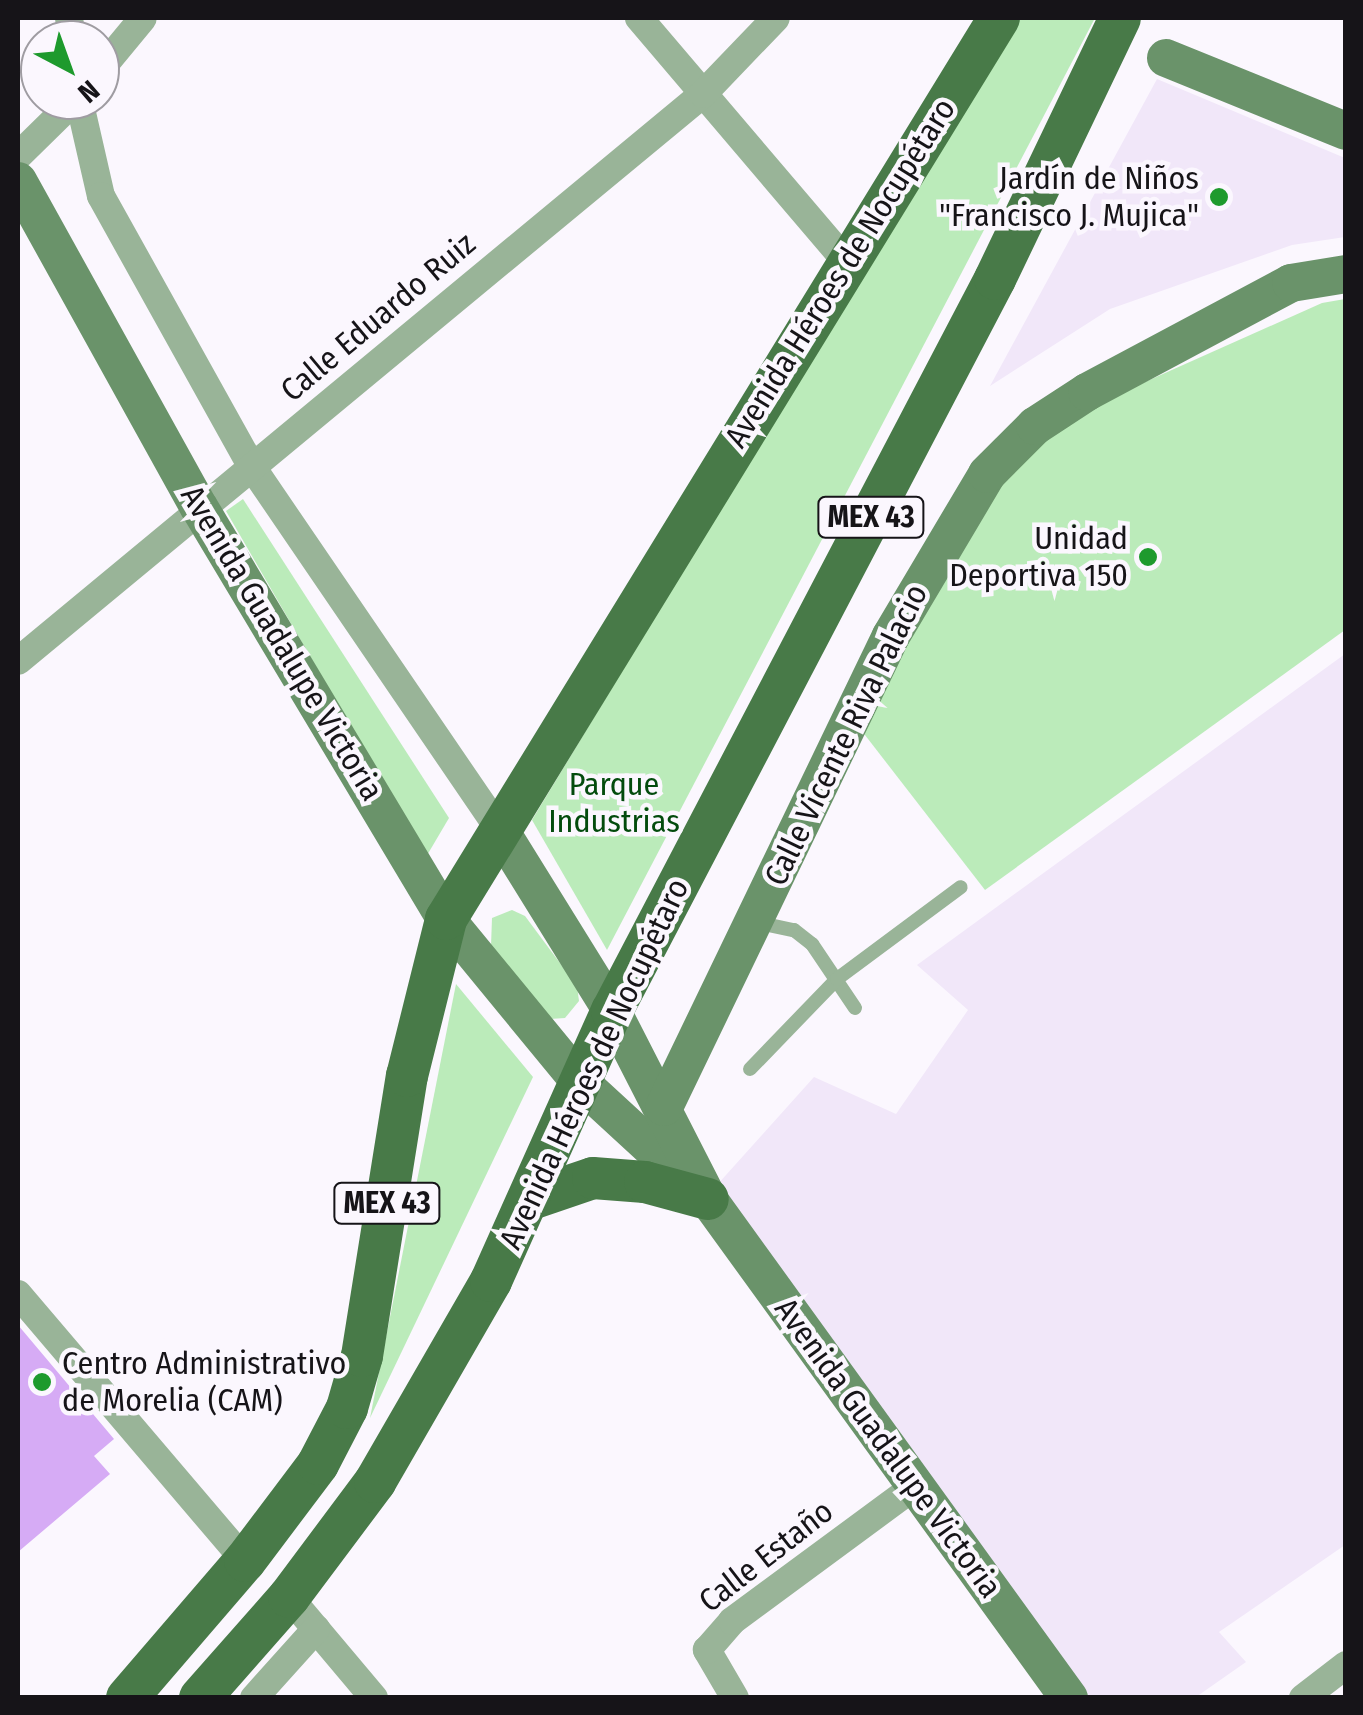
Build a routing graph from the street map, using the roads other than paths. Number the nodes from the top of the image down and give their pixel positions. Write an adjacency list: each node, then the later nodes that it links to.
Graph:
1 (143, 18): 6 (street)
2 (638, 18): 8 (street)
3 (776, 18): 8 (street, Calle Eduardo Ruiz)
4 (999, 18): 14 (main road, Avenida Héroes de Nocupétaro / MEX 43)
5 (1120, 18): 25 (main road, Avenida Héroes de Nocupétaro / MEX 43)
6 (120, 46)
7 (1166, 58): 11 (street)
8 (702, 94): 14 (street); 16 (street, Calle Eduardo Ruiz)
9 (56, 120): 12 (street)
10 (82, 120): 16 (street, Avenida Guadalupe Victoria)
11 (1346, 131)
12 (18, 156)
13 (18, 181): 17 (street, Avenida Guadalupe Victoria)
14 (845, 260): 19 (main road, Avenida Héroes de Nocupétaro / MEX 43)
15 (1346, 274): 22 (street, Calle Vicente Riva Palacio)
16 (252, 467): 17 (street, Calle Eduardo Ruiz); 19 (street, Avenida Guadalupe Victoria)
17 (200, 507): 18 (street, Calle Eduardo Ruiz); 21 (street, Avenida Guadalupe Victoria)
18 (18, 661)
19 (501, 832): 21 (main road, Avenida Héroes de Nocupétaro / MEX 43); 25 (street, Avenida Guadalupe Victoria)
20 (961, 886): 23 (lane)
21 (446, 920): 27 (street, Avenida Guadalupe Victoria); 33 (main road, Avenida Héroes de Nocupétaro / MEX 43)
22 (755, 922): 23 (lane); 28 (street, Calle Vicente Riva Palacio)
23 (837, 979): 24 (lane); 26 (lane)
24 (855, 1008)
25 (612, 1011): 27 (main road, Avenida Héroes de Nocupétaro / MEX 43); 28 (street, Avenida Guadalupe Victoria)
26 (750, 1068)
27 (580, 1082): 29 (main road, Avenida Héroes de Nocupétaro / MEX 43); 30 (street, Avenida Guadalupe Victoria)
28 (664, 1106): 30 (street, Avenida Guadalupe Victoria)
29 (531, 1198): 30 (main road); 34 (main road, Avenida Héroes de Nocupétaro / MEX 43)
30 (708, 1199): 32 (street, Avenida Guadalupe Victoria)
31 (18, 1294): 33 (street)
32 (915, 1486): 40 (street, Calle Estaño); 41 (street, Avenida Guadalupe Victoria)
33 (246, 1561): 36 (main road, Avenida Héroes de Nocupétaro / MEX 43)
34 (302, 1613): 37 (main road, Avenida Héroes de Nocupétaro / MEX 43); 38 (street); 39 (street)
35 (1346, 1665): 42 (street)
36 (128, 1698)
37 (200, 1698)
38 (254, 1698)
39 (374, 1698)
40 (735, 1698)
41 (1068, 1698)
42 (1303, 1698)

